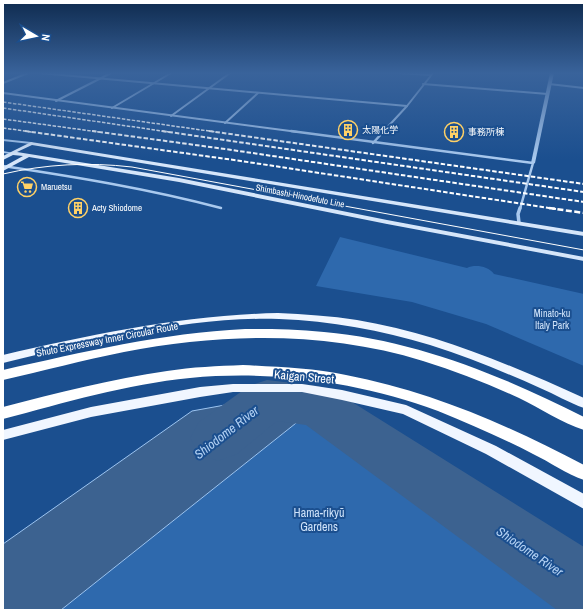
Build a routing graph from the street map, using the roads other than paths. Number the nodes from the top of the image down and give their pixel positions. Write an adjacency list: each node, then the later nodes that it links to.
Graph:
1 (60, 102): 9 (street)
2 (124, 102): 9 (street)
3 (191, 102): 10 (street)
4 (249, 102): 11 (street)
5 (357, 102): 8 (street)
6 (410, 102): 8 (street)
7 (546, 102): 19 (street)
8 (407, 106): 14 (street)
9 (112, 109): 10 (street)
10 (171, 116): 11 (street)
11 (225, 123): 14 (street)
12 (3, 140): 13 (street)
13 (31, 143): 16 (main road); 17 (main road); 23 (main road)
14 (373, 143): 19 (street)
15 (3, 152): 16 (street)
16 (12, 154): 17 (main road, Shimbashi-Hinodefuto Line); 18 (main road)
17 (28, 156): 21 (main road); 25 (main road, Shimbashi-Hinodefuto Line)
18 (3, 158)
19 (533, 163): 23 (street)
20 (3, 166): 22 (street)
21 (3, 169)
22 (221, 208)
23 (519, 223): 24 (main road)
24 (584, 234)
25 (584, 259)
26 (3, 359): 28 (main road)
27 (3, 375): 30 (highway, Shuto Expressway Inner Circular Route)
28 (584, 404)
29 (3, 413): 32 (highway)
30 (584, 424)
31 (3, 435): 33 (main road, Kaigan Street)
32 (584, 473)
33 (584, 502)

